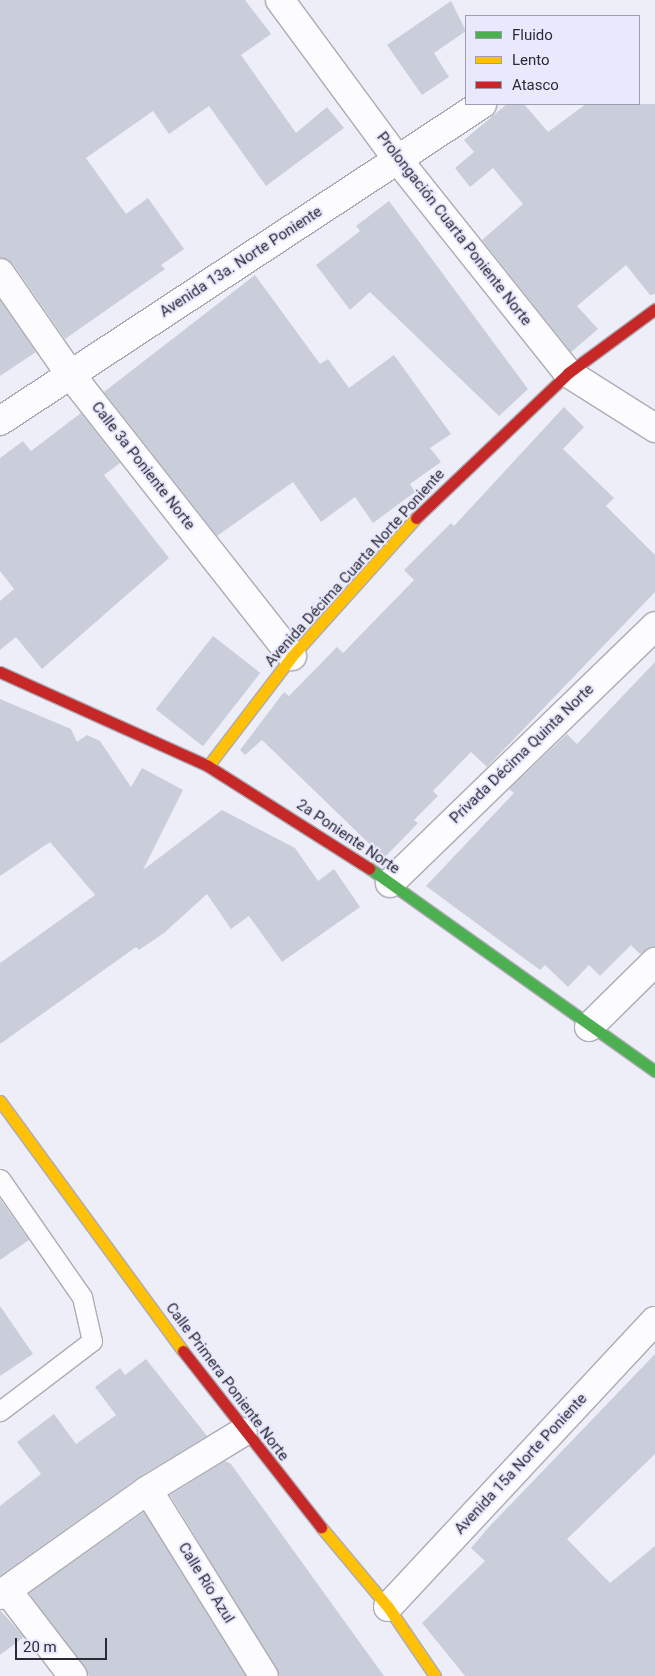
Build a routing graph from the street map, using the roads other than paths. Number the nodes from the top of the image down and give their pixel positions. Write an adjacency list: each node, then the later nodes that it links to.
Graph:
1 (280, 0): 3 (street, Prolongación Cuarta Poniente Norte)
2 (480, 105): 3 (street, Avenida 13a. Norte Poniente)
3 (398, 160): 6 (street, Prolongación Cuarta Poniente Norte); 7 (street, Avenida 13a. Norte Poniente)
4 (0, 273): 7 (street, Calle 3a Poniente Norte)
5 (655, 309): 6 (street, Avenida Décima Cuarta Norte Poniente)
6 (568, 373): 9 (street, Prolongación Cuarta Poniente Norte); 11 (street, Avenida Décima Cuarta Norte Poniente)
7 (70, 374): 8 (street, Avenida 13a. Norte Poniente); 11 (street, Calle 3a Poniente Norte)
8 (0, 421)
9 (655, 428)
10 (655, 626): 14 (street, Privada Décima Quinta Norte)
11 (292, 656): 13 (street, Avenida Décima Cuarta Norte Poniente)
12 (0, 672): 13 (street, 2a Poniente Norte)
13 (208, 766): 14 (street, 2a Poniente Norte)
14 (390, 883): 16 (street, 2a Poniente Norte)
15 (655, 962): 16 (street)
16 (590, 1027): 17 (street, 2a Poniente Norte)
17 (655, 1070)
18 (0, 1101): 22 (street, Calle Primera Poniente Norte)
19 (0, 1178): 21 (lane)
20 (655, 1321): 25 (street, Avenida 15a Norte Poniente)
21 (0, 1411)
22 (243, 1432): 23 (street); 25 (street, Calle Primera Poniente Norte)
23 (148, 1490): 24 (street); 28 (street, Calle Río Azul)
24 (4, 1593): 27 (street)
25 (388, 1607): 26 (street, Calle Primera Poniente Norte)
26 (431, 1675)
27 (73, 1676)
28 (264, 1676)

